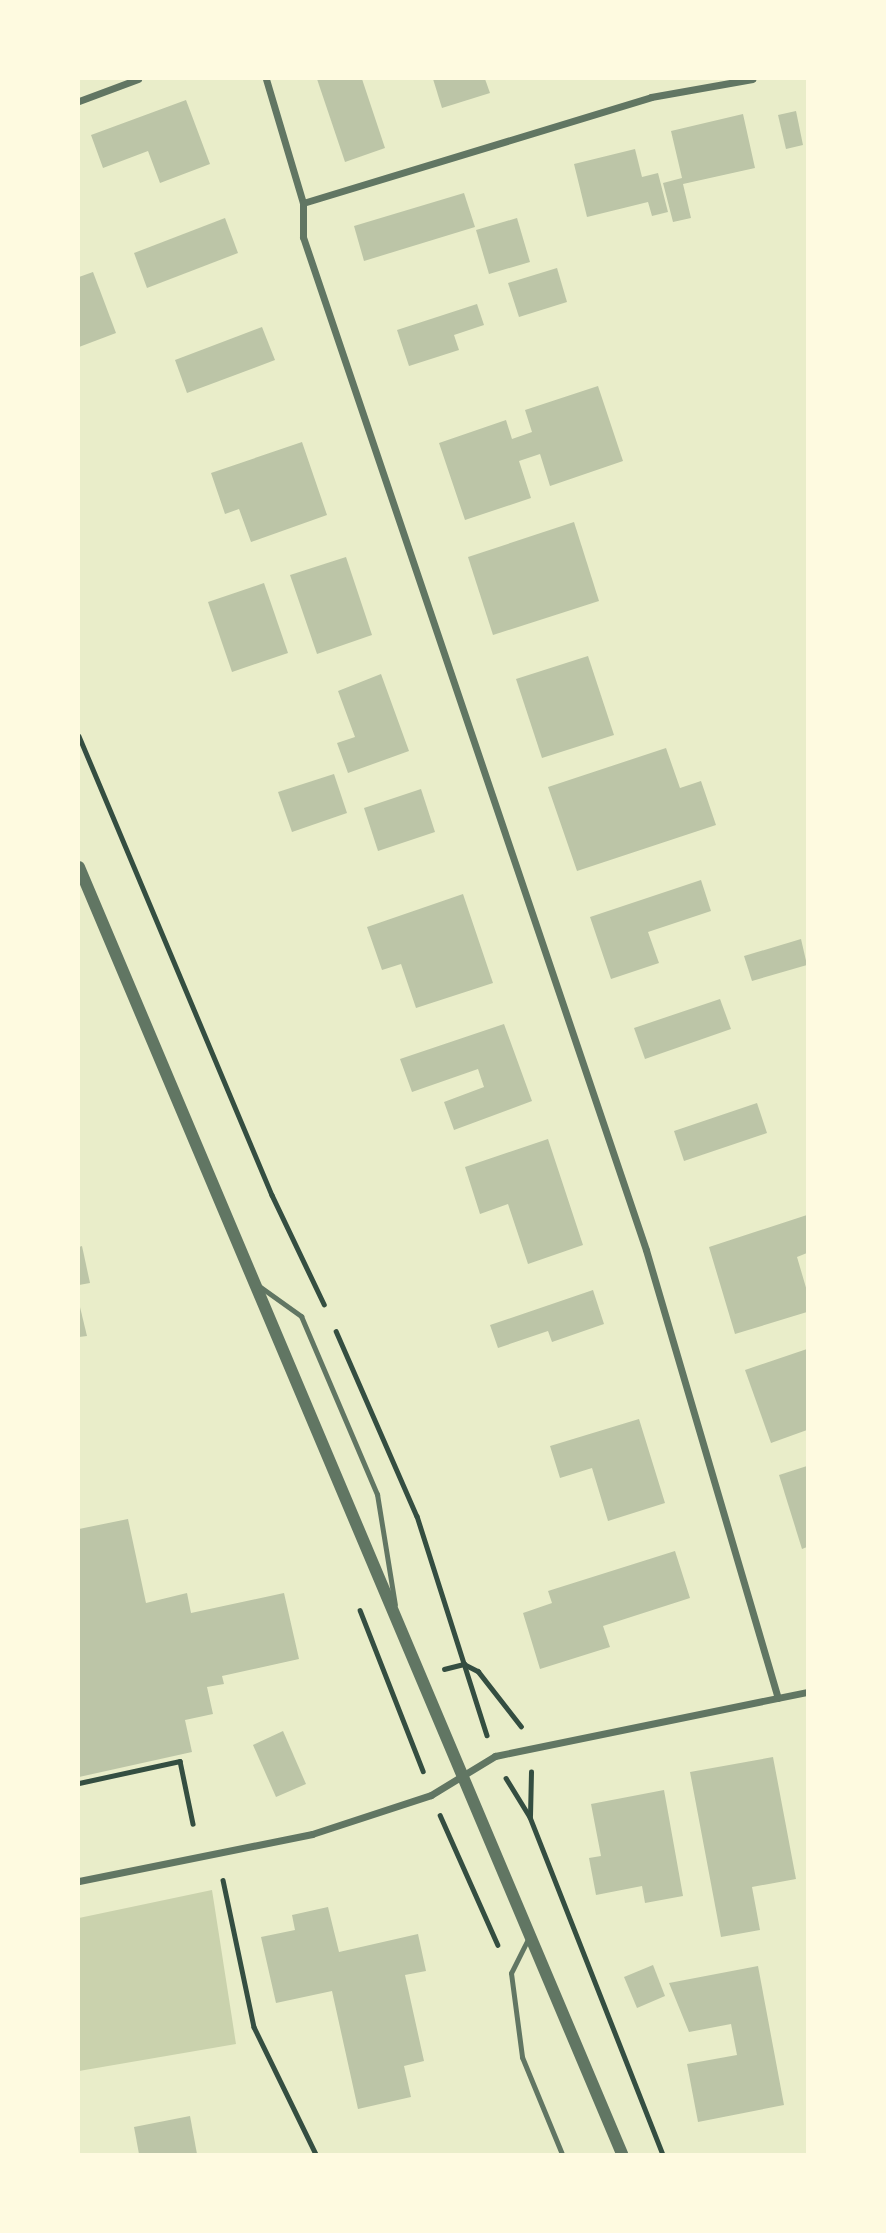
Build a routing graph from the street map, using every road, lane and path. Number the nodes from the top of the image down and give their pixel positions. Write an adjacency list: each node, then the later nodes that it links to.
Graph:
1 (138, 79): 4 (street)
2 (266, 79): 5 (street)
3 (752, 79): 5 (street)
4 (79, 101)
5 (303, 203): 14 (street)
6 (79, 736): 9 (path)
7 (79, 867): 8 (street)
8 (256, 1284): 11 (street); 11 (lane)
9 (328, 1313)
10 (333, 1325): 12 (path)
11 (397, 1619): 15 (street)
12 (464, 1664)
13 (807, 1692): 14 (street)
14 (778, 1698): 15 (street)
15 (463, 1777): 20 (street); 21 (street)
16 (79, 1783): 18 (path)
17 (530, 1816): 25 (path)
18 (193, 1824)
19 (223, 1880): 22 (path)
20 (79, 1881)
21 (529, 1937): 23 (lane); 24 (street)
22 (316, 2154)
23 (562, 2154)
24 (622, 2154)
25 (663, 2154)

